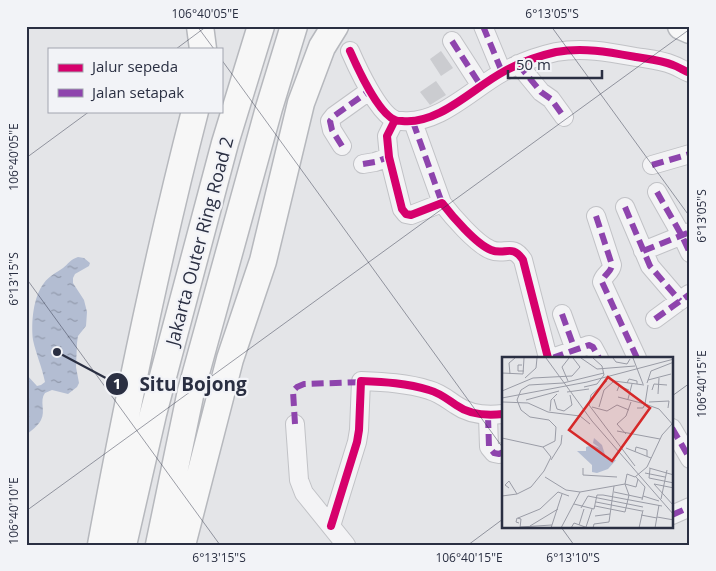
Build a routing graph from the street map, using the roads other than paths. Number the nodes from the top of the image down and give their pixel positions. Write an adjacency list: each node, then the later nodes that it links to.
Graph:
1 (200, 26): 9 (highway)
2 (261, 26): 49 (highway, Jakarta Outer Ring Road 2)
3 (294, 26): 50 (highway, Jakarta Outer Ring Road 2)
4 (335, 26): 51 (highway)
5 (483, 26): 12 (street)
6 (681, 26): 7 (highway)
7 (690, 30)
8 (452, 41): 14 (street)
9 (203, 48)
10 (350, 51): 15 (street)
11 (518, 64): 12 (street); 13 (street); 17 (street)
12 (502, 72): 14 (street)
13 (690, 73)
14 (481, 86): 19 (street)
15 (369, 91): 18 (street); 20 (street)
16 (195, 112): 48 (highway)
17 (564, 117)
18 (395, 120): 19 (street); 22 (street)
19 (413, 122): 26 (street)
20 (342, 146)
21 (690, 154): 24 (street)
22 (388, 157): 23 (street); 26 (street)
23 (363, 164)
24 (652, 165)
25 (657, 192): 29 (street)
26 (442, 203): 36 (street)
27 (625, 206): 30 (street)
28 (596, 216): 39 (street)
29 (686, 234): 30 (street); 31 (street)
30 (643, 251): 32 (street)
31 (690, 252)
32 (685, 298): 34 (street)
33 (562, 314): 35 (street)
34 (655, 319)
35 (575, 350): 37 (street); 38 (street)
36 (548, 357)
37 (555, 357)
38 (598, 357)
39 (637, 357)
40 (496, 415): 43 (street); 47 (street)
41 (295, 424): 47 (street)
42 (674, 431): 44 (street)
43 (502, 453)
44 (690, 458)
45 (690, 507): 46 (street)
46 (674, 514)
47 (331, 526): 52 (street)
48 (101, 545)
49 (123, 545)
50 (159, 545)
51 (182, 545)
52 (346, 545)

